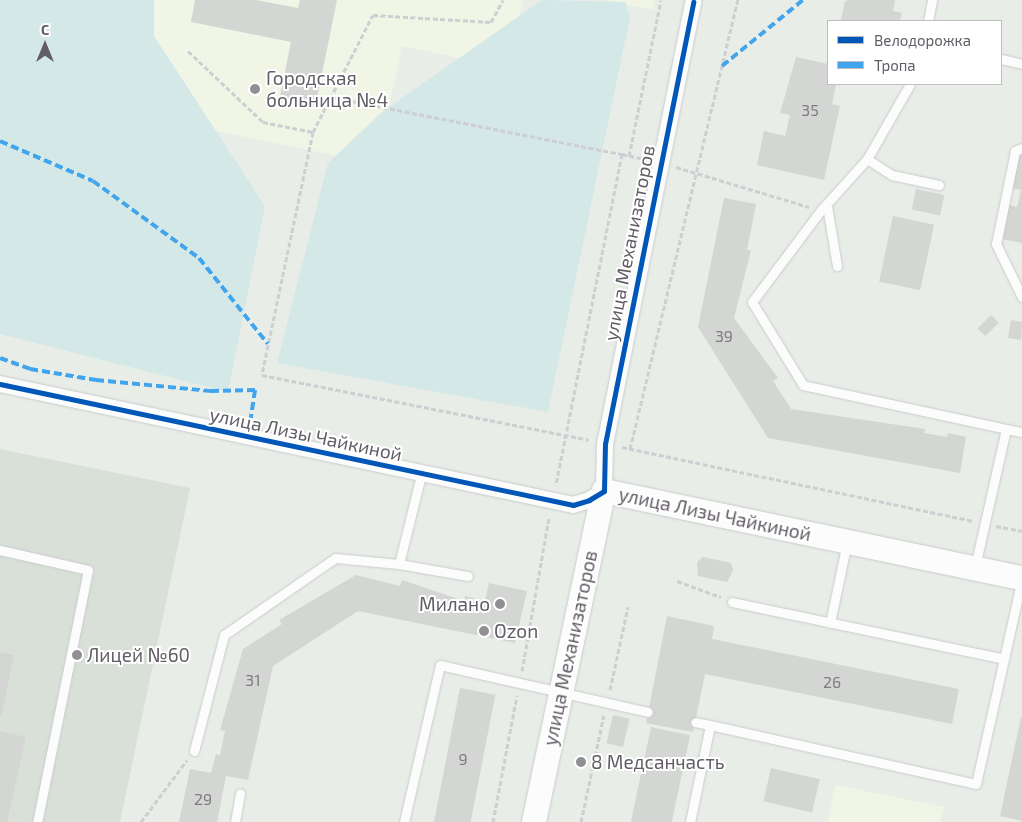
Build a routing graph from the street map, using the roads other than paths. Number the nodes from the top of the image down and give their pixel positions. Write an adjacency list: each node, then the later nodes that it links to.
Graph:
1 (932, 0): 3 (lane)
2 (691, 1): 17 (street, улица Механизаторов)
3 (928, 20)
4 (1002, 59): 5 (lane)
5 (1022, 64)
6 (909, 85): 8 (lane)
7 (1022, 148): 12 (lane)
8 (867, 158): 9 (lane); 10 (lane)
9 (939, 185)
10 (824, 208): 11 (lane); 14 (lane)
11 (837, 266)
12 (1022, 297)
13 (0, 384): 16 (street, улица Лизы Чайкиной)
14 (1006, 429): 15 (lane); 21 (lane)
15 (1022, 432)
16 (421, 475): 17 (street, улица Лизы Чайкиной); 20 (lane)
17 (604, 491): 18 (main road, улица Лизы Чайкиной); 27 (main road, улица Механизаторов)
18 (847, 541): 21 (main road, улица Лизы Чайкиной); 25 (lane)
19 (0, 550): 33 (lane)
20 (400, 564): 22 (lane); 31 (lane)
21 (975, 568): 23 (main road, улица Лизы Чайкиной)
22 (468, 576)
23 (1022, 578): 26 (lane)
24 (732, 602): 25 (lane)
25 (830, 623): 26 (lane)
26 (1004, 660): 30 (lane)
27 (561, 692): 28 (lane); 35 (lane); 36 (main road, улица Механизаторов)
28 (648, 712)
29 (695, 722): 30 (lane)
30 (710, 725): 37 (lane)
31 (194, 751)
32 (240, 793): 34 (lane)
33 (37, 822)
34 (235, 822)
35 (404, 822)
36 (534, 822)
37 (690, 822)

